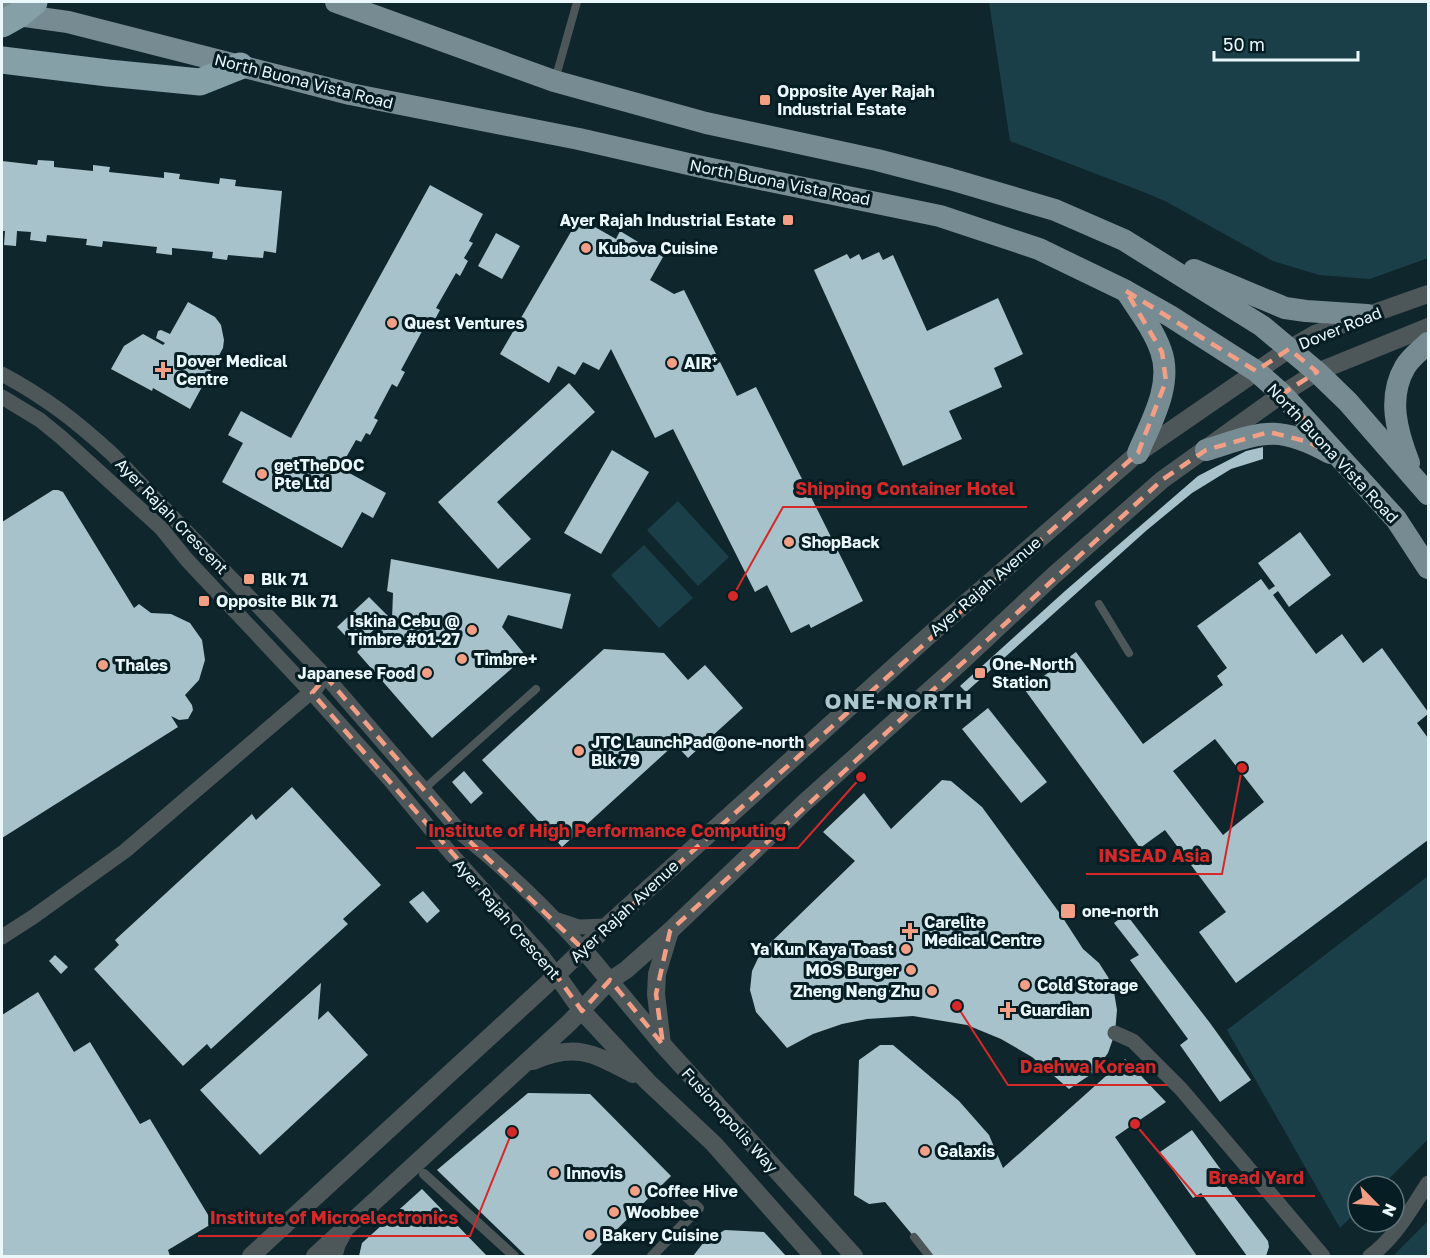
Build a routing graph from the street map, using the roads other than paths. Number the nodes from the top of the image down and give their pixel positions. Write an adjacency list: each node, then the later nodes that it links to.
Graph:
1 (336, 2): 6 (main road)
2 (576, 2): 6 (lane)
3 (15, 10): 5 (main road, North Buona Vista Road)
4 (2, 60): 5 (highway)
5 (240, 66): 8 (main road, North Buona Vista Road)
6 (554, 81): 7 (main road)
7 (1124, 240): 10 (main road); 13 (main road)
8 (1126, 291): 14 (main road, North Buona Vista Road); 20 (main road)
9 (1428, 294): 10 (street, Dover Road)
10 (1367, 315): 13 (street, Dover Road)
11 (1428, 327): 15 (street, Dover Road)
12 (1428, 343): 22 (main road)
13 (1289, 349): 14 (street, Dover Road); 15 (main road)
14 (1256, 372): 17 (main road, North Buona Vista Road); 20 (street, Ayer Rajah Avenue)
15 (1317, 372): 17 (street, Dover Road); 22 (main road)
16 (2, 374): 27 (street, Ayer Rajah Crescent)
17 (1282, 394): 19 (street); 21 (main road, North Buona Vista Road)
18 (2, 397): 29 (street, Ayer Rajah Crescent)
19 (1206, 450): 21 (main road); 33 (street)
20 (1138, 453): 32 (street, Ayer Rajah Avenue)
21 (1341, 459): 24 (main road, North Buona Vista Road)
22 (1414, 475): 23 (main road)
23 (1428, 494)
24 (1428, 568)
25 (1099, 604): 26 (lane)
26 (1129, 653)
27 (326, 677): 29 (street); 30 (street, Ayer Rajah Crescent)
28 (536, 689): 30 (lane)
29 (312, 693): 34 (street); 36 (street, Ayer Rajah Crescent)
30 (424, 789): 31 (street, Ayer Rajah Crescent)
31 (556, 919): 32 (street); 35 (street, Ayer Rajah Crescent)
32 (608, 926): 35 (street, Ayer Rajah Avenue)
33 (670, 931): 37 (street); 40 (street)
34 (2, 938)
35 (583, 949): 36 (street, Ayer Rajah Avenue); 37 (street, Ayer Rajah Crescent)
36 (556, 974): 38 (street, Ayer Rajah Crescent); 49 (street, Ayer Rajah Avenue)
37 (609, 981): 38 (street); 40 (street, Fusionopolis Way)
38 (582, 1011): 41 (street); 42 (street, Fusionopolis Way)
39 (1115, 1033): 57 (street)
40 (663, 1045): 55 (street, Fusionopolis Way)
41 (524, 1065): 42 (street); 46 (street)
42 (648, 1082): 54 (street, Fusionopolis Way)
43 (424, 1174): 52 (street)
44 (1428, 1183): 48 (street)
45 (681, 1192): 53 (street)
46 (350, 1224): 50 (street); 51 (street)
47 (914, 1237): 56 (lane)
48 (1377, 1254)
49 (251, 1257)
50 (315, 1257)
51 (335, 1257)
52 (514, 1257)
53 (652, 1257)
54 (813, 1257)
55 (854, 1257)
56 (929, 1257)
57 (1323, 1257)

